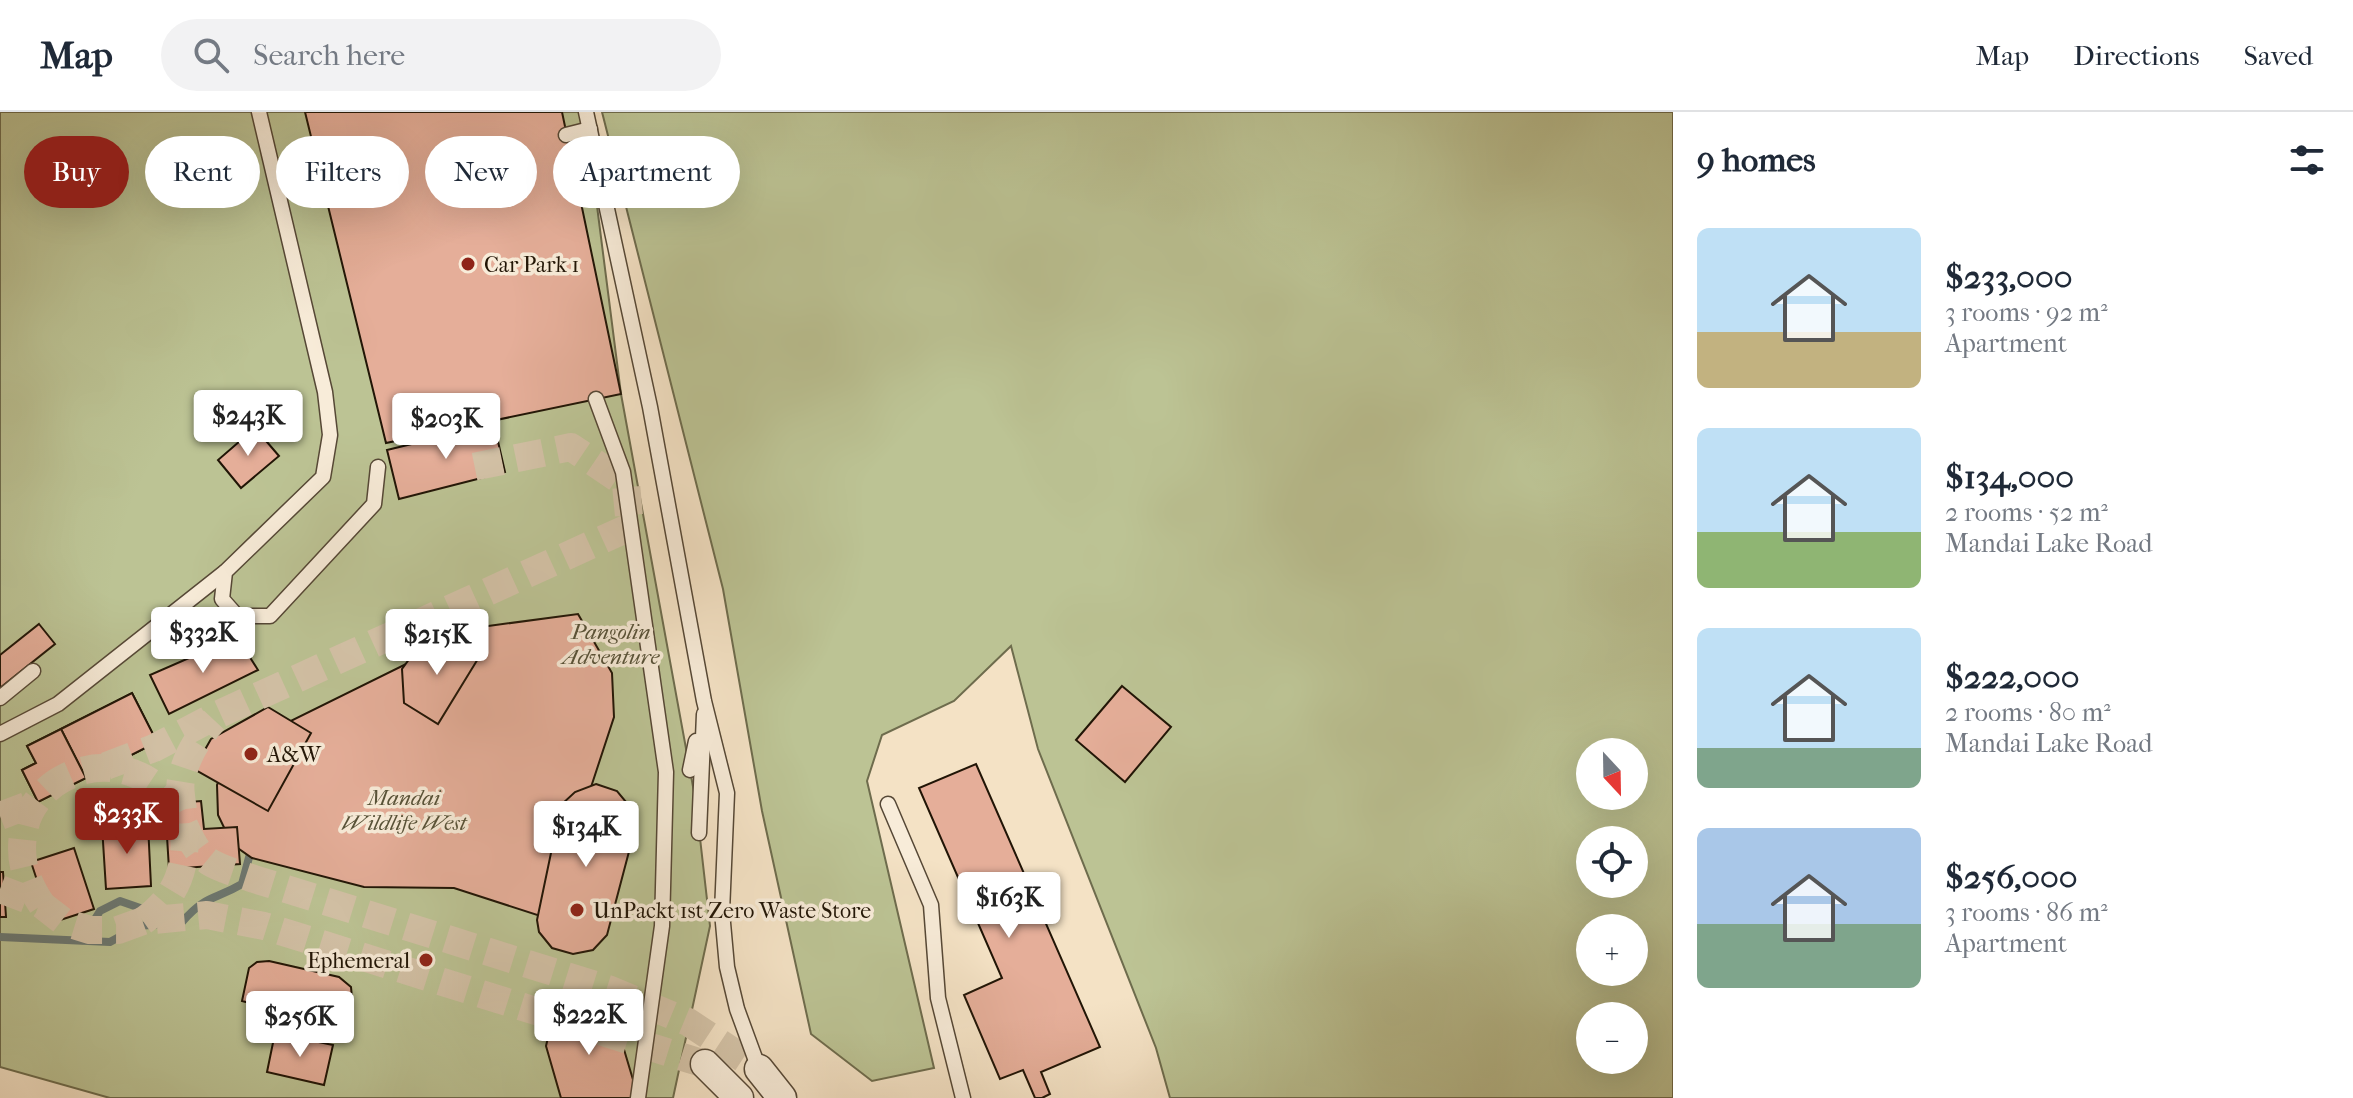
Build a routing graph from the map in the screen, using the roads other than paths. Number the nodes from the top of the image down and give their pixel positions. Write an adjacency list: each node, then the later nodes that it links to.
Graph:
1 (259, 112): 7 (lane)
2 (586, 112): 3 (lane)
3 (590, 129): 4 (lane); 10 (lane)
4 (566, 135)
5 (596, 399): 17 (lane)
6 (378, 467): 7 (lane)
7 (225, 572): 11 (lane)
8 (33, 671): 9 (lane)
9 (0, 698)
10 (704, 701): 12 (lane); 14 (lane); 16 (lane)
11 (0, 734)
12 (690, 770)
13 (888, 804): 20 (lane)
14 (699, 833)
15 (705, 1064): 18 (street)
16 (759, 1069): 19 (street)
17 (638, 1098)
18 (739, 1098)
19 (782, 1098)
20 (963, 1098)

